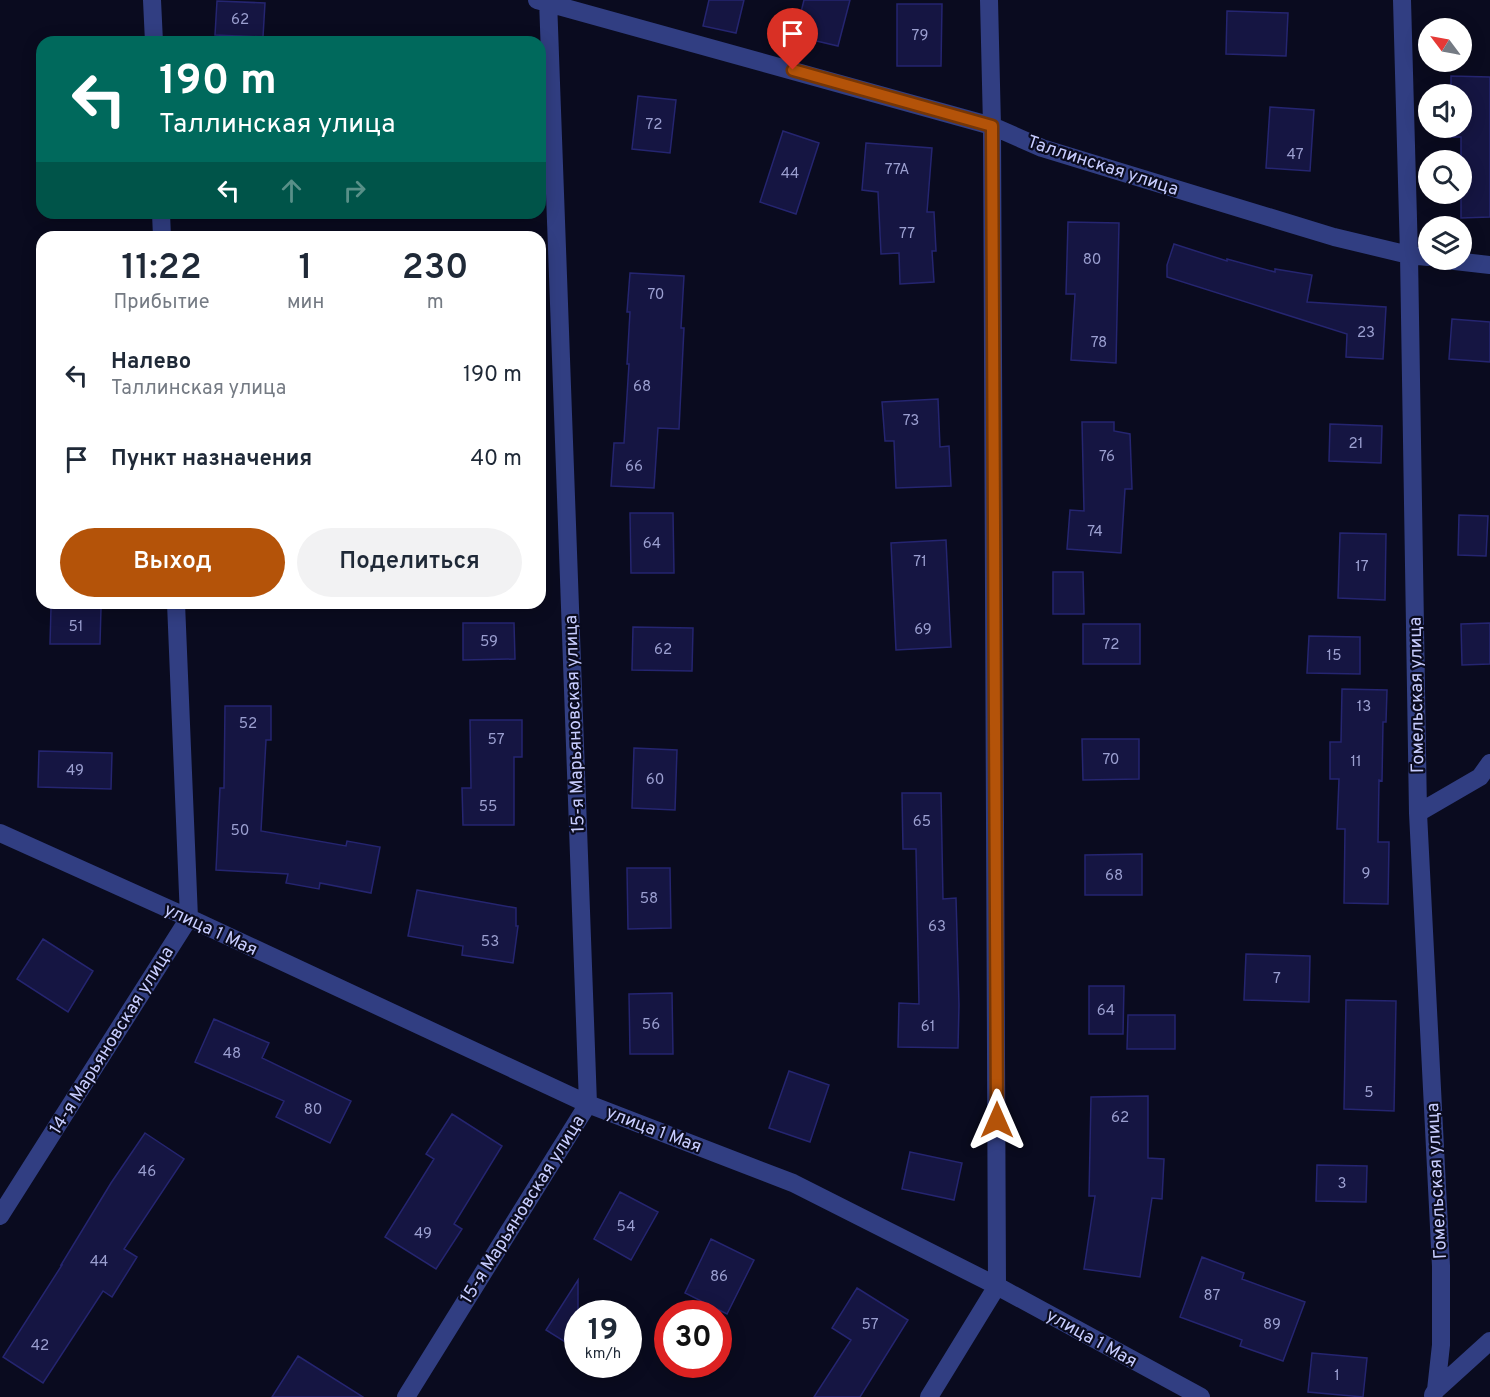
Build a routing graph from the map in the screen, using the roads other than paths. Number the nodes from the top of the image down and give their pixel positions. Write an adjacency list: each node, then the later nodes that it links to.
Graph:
1 (152, 0): 5 (street)
2 (989, 0): 6 (street)
3 (1402, 0): 7 (street, Гомельская улица)
4 (545, 1): 6 (street, Таллинская улица); 16 (street, 15-я Марьяновская улица)
5 (154, 36)
6 (992, 126): 7 (street, Таллинская улица); 18 (street)
7 (1409, 255): 8 (street, Таллинская улица); 13 (street, Гомельская улица)
8 (1418, 256)
9 (1472, 263): 10 (street)
10 (1490, 265)
11 (176, 609): 15 (street)
12 (1490, 763): 13 (street)
13 (1418, 813): 20 (street, Гомельская улица)
14 (0, 833): 15 (street, улица 1 Мая)
15 (189, 918): 16 (street, улица 1 Мая); 17 (street, 14-я Марьяновская улица)
16 (588, 1104): 18 (street, улица 1 Мая); 21 (street, 15-я Марьяновская улица)
17 (0, 1216)
18 (997, 1286): 22 (street); 23 (street, улица 1 Мая)
19 (1490, 1341): 20 (street)
20 (1434, 1393)
21 (406, 1397)
22 (929, 1397)
23 (1201, 1397)

